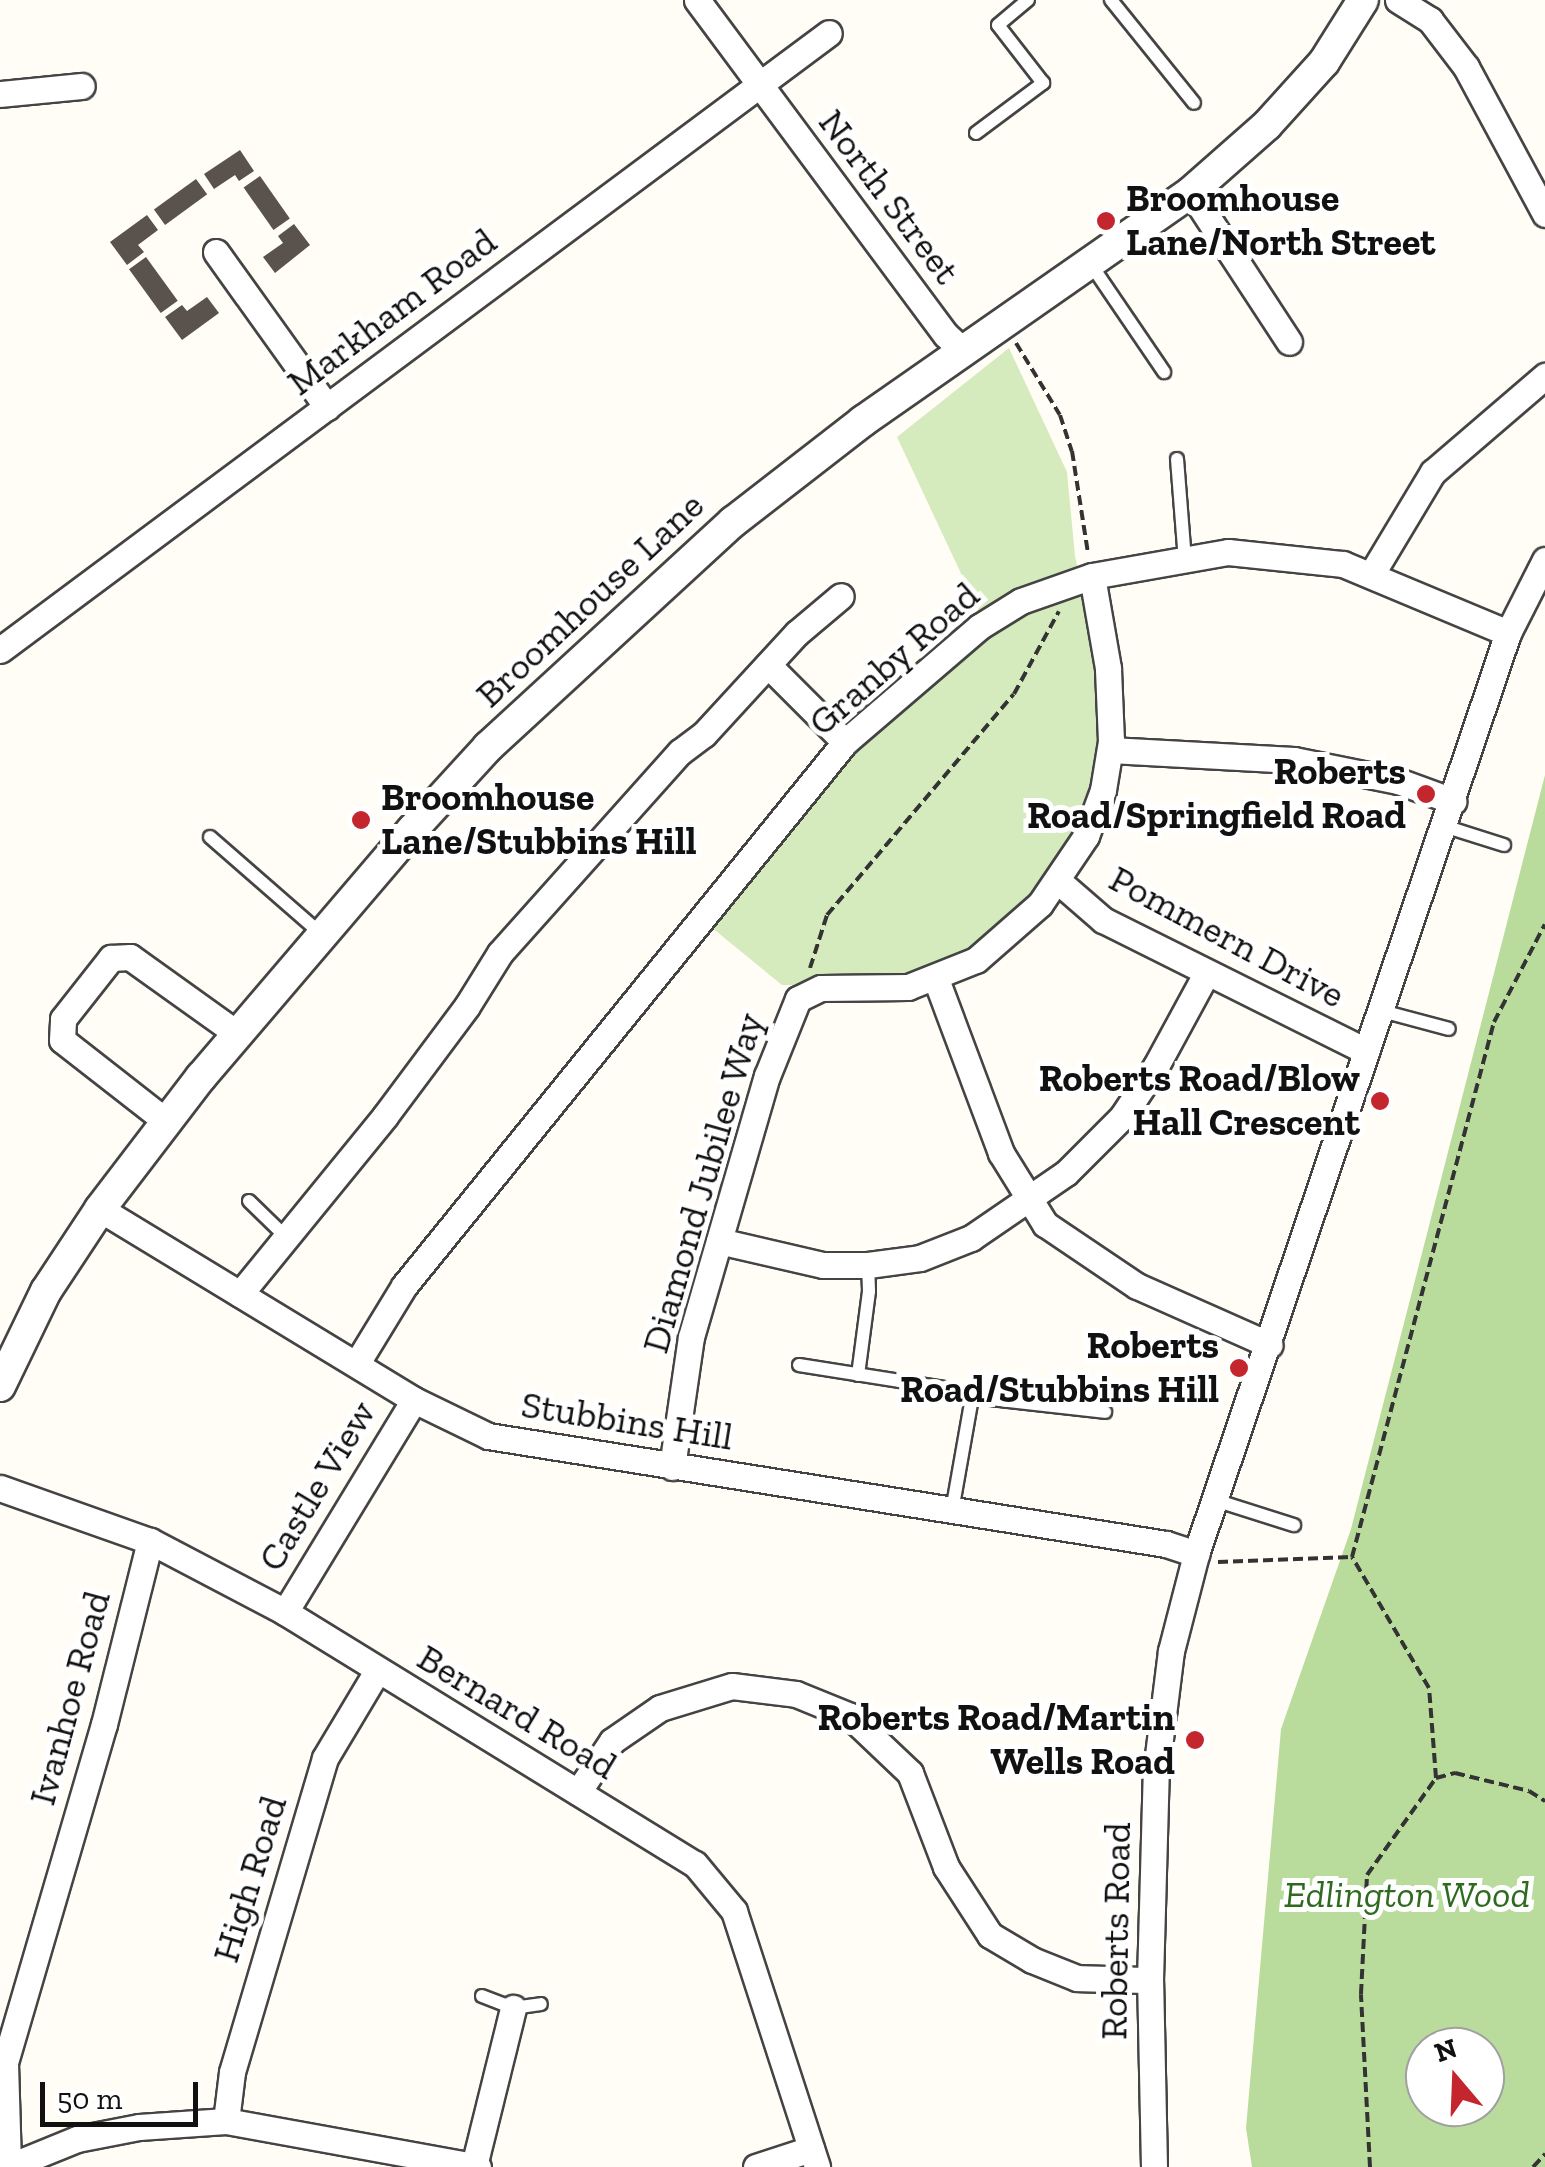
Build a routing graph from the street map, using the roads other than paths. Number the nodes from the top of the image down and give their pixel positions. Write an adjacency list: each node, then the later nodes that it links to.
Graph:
1 (698, 0): 8 (street, North Street)
2 (1028, 0): 11 (lane)
3 (1111, 0): 10 (lane)
4 (1363, 0): 12 (street, Broomhouse Lane)
5 (1398, 0): 13 (street)
6 (829, 34): 8 (street, Markham Road)
7 (82, 86): 9 (street)
8 (758, 86): 17 (street, North Street); 20 (street, Markham Road)
9 (0, 94)
10 (1194, 103)
11 (976, 133)
12 (1191, 192): 15 (street, Broomhouse Lane); 16 (street)
13 (1545, 214)
14 (216, 252): 20 (street)
15 (1090, 263): 17 (street, Broomhouse Lane); 18 (lane)
16 (1289, 342)
17 (962, 350): 38 (street, Broomhouse Lane)
18 (1164, 372)
19 (1545, 376): 25 (street)
20 (327, 407): 29 (street, Markham Road)
21 (1177, 459): 22 (lane)
22 (1185, 560): 24 (street, Granby Road); 25 (street, Granby Road)
23 (1545, 560): 26 (street, Roberts Road)
24 (1092, 576): 31 (street, Granby Road); 32 (street, Diamond Jubilee Way)
25 (1371, 576): 28 (street, Granby Road)
26 (1539, 586): 28 (street, Roberts Road)
27 (841, 596): 30 (street)
28 (1508, 633): 33 (street, Roberts Road)
29 (0, 650)
30 (768, 665): 31 (street); 49 (street)
31 (845, 742): 54 (street, Granby Road)
32 (1110, 750): 33 (street); 37 (street, Diamond Jubilee Way)
33 (1453, 801): 34 (street, Roberts Road)
34 (1444, 826): 36 (lane); 41 (street, Roberts Road)
35 (210, 836): 38 (lane)
36 (1504, 845)
37 (1058, 881): 39 (street, Pommern Drive); 40 (street, Diamond Jubilee Way)
38 (322, 934): 43 (street, Broomhouse Lane)
39 (1206, 974): 44 (street, Pommern Drive); 47 (street)
40 (936, 979): 47 (street); 50 (street, Diamond Jubilee Way)
41 (1382, 1011): 42 (lane); 44 (street, Roberts Road)
42 (1449, 1029)
43 (236, 1033): 45 (street, Broomhouse Lane); 45 (street)
44 (1366, 1051): 53 (street, Roberts Road)
45 (167, 1122): 48 (street, Broomhouse Lane)
46 (249, 1201): 49 (lane)
47 (1029, 1202): 51 (street); 53 (street)
48 (100, 1208): 52 (street, Stubbins Hill); 57 (street, Broomhouse Lane)
49 (286, 1237): 52 (street)
50 (718, 1241): 51 (street); 61 (street, Diamond Jubilee Way)
51 (868, 1265): 56 (lane)
52 (240, 1294): 54 (street, Stubbins Hill)
53 (1270, 1345): 63 (street, Roberts Road)
54 (356, 1363): 59 (street, Stubbins Hill)
55 (800, 1365): 56 (lane)
56 (858, 1375): 58 (lane)
57 (1, 1383)
58 (944, 1388)
59 (414, 1400): 61 (street, Stubbins Hill); 68 (street, Castle View)
60 (1105, 1412): 64 (lane)
61 (672, 1467): 64 (street, Stubbins Hill)
62 (0, 1488): 66 (street, Bernard Road)
63 (1216, 1500): 65 (lane); 67 (street, Roberts Road)
64 (952, 1511): 67 (street, Stubbins Hill)
65 (1294, 1525)
66 (150, 1541): 68 (street, Bernard Road); 75 (street, Ivanhoe Road)
67 (1195, 1558): 71 (street, Roberts Road)
68 (285, 1612): 69 (street, Bernard Road)
69 (377, 1671): 70 (street, Bernard Road); 76 (street, High Road)
70 (578, 1792): 71 (street); 78 (street, Bernard Road)
71 (1150, 1980): 83 (street, Roberts Road)
72 (482, 1996): 74 (lane)
73 (541, 2004): 74 (lane)
74 (513, 2008): 80 (street)
75 (6, 2037): 81 (street, Ivanhoe Road)
76 (226, 2121): 77 (street); 79 (street)
77 (392, 2158): 80 (street)
78 (814, 2158): 82 (street)
79 (51, 2159): 81 (street)
80 (476, 2166)
81 (8, 2167)
82 (756, 2167)
83 (1154, 2167)

